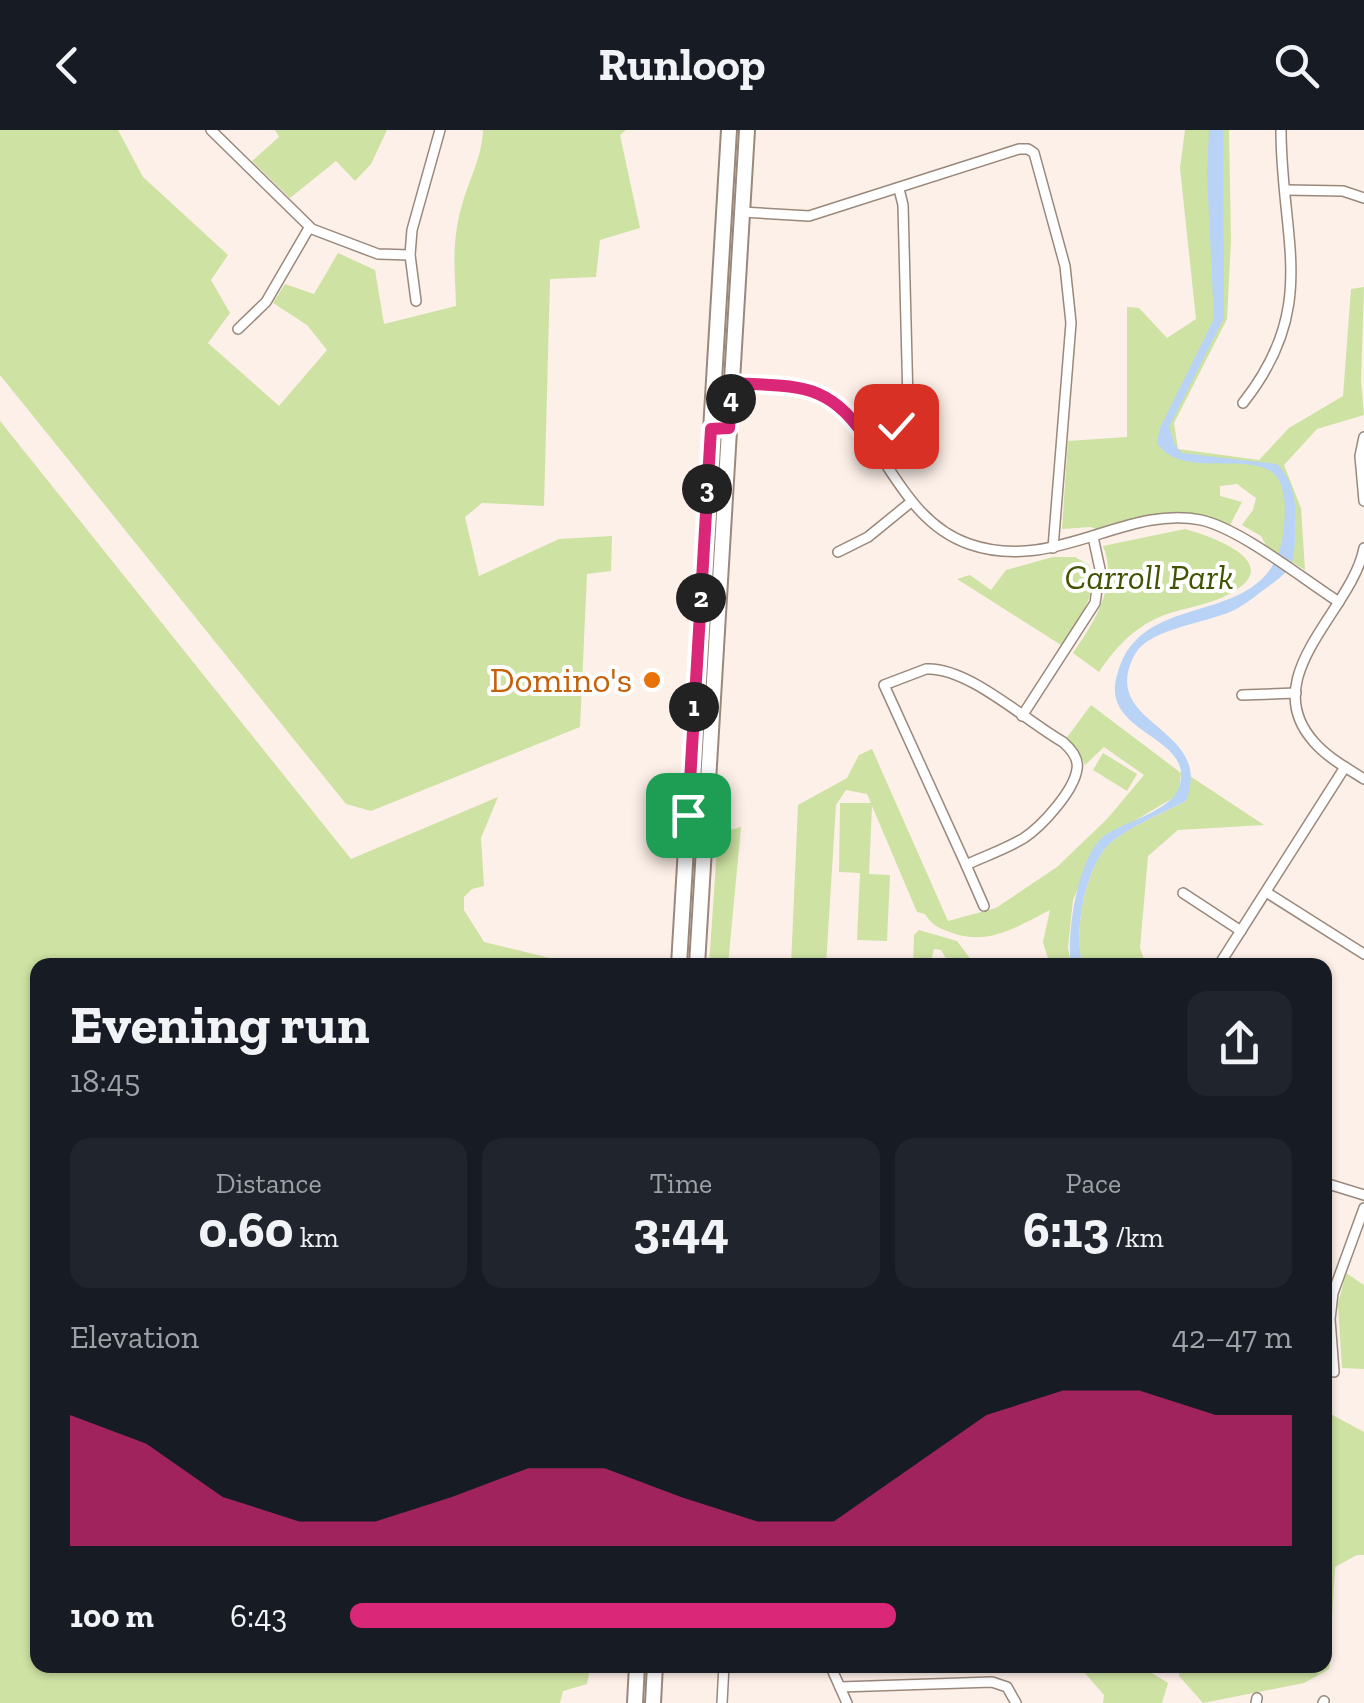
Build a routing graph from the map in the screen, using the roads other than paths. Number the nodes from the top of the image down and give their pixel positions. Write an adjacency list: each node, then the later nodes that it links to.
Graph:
1 (211, 130): 11 (street)
2 (440, 130): 12 (street)
3 (729, 130): 8 (main road)
4 (747, 130): 10 (main road)
5 (1282, 130): 7 (street)
6 (899, 189): 10 (street); 17 (street); 27 (street)
7 (1286, 190): 9 (street); 18 (street)
8 (725, 196): 10 (main road); 15 (main road)
9 (1364, 198)
10 (742, 206): 16 (main road)
11 (308, 228): 12 (street); 14 (street)
12 (410, 256): 13 (street)
13 (416, 301)
14 (238, 329)
15 (714, 382): 16 (main road); 20 (main road)
16 (732, 383): 19 (main road); 22 (street)
17 (908, 402): 22 (street); 23 (street)
18 (1243, 403)
19 (729, 428): 20 (main road); 32 (main road)
20 (711, 429): 31 (main road)
21 (1364, 437): 24 (street)
22 (872, 447): 23 (street)
23 (881, 461): 25 (street)
24 (1364, 500)
25 (911, 502): 27 (street); 29 (street)
26 (1093, 537): 27 (street); 30 (street); 37 (street)
27 (1053, 548)
28 (1364, 548): 30 (street)
29 (838, 552)
30 (1339, 602): 33 (street)
31 (700, 612): 32 (main road); 35 (main road)
32 (718, 612): 36 (main road)
33 (1296, 692): 34 (street); 38 (street)
34 (1242, 695)
35 (694, 711): 36 (main road); 40 (main road)
36 (712, 712): 41 (main road)
37 (1022, 716): 42 (street); 42 (street)
38 (1345, 767): 39 (street); 43 (street)
39 (1364, 779)
40 (688, 818): 41 (main road); 48 (main road)
41 (706, 819): 49 (main road)
42 (966, 865): 45 (street)
43 (1266, 892): 46 (street); 47 (street)
44 (1183, 893): 46 (street)
45 (984, 906)
46 (1242, 931): 50 (street)
47 (1364, 954)
48 (679, 958)
49 (697, 958)
50 (1224, 958)
51 (1332, 1185): 52 (street)
52 (1364, 1195)
53 (1364, 1208): 54 (street)
54 (1332, 1301)
55 (1332, 1346): 56 (street)
56 (1334, 1372)
57 (637, 1673): 62 (main road)
58 (655, 1673): 63 (main road)
59 (724, 1673): 64 (street)
60 (834, 1673): 61 (street)
61 (840, 1687): 65 (street); 66 (street)
62 (635, 1703)
63 (653, 1703)
64 (722, 1703)
65 (847, 1703)
66 (1016, 1703)

